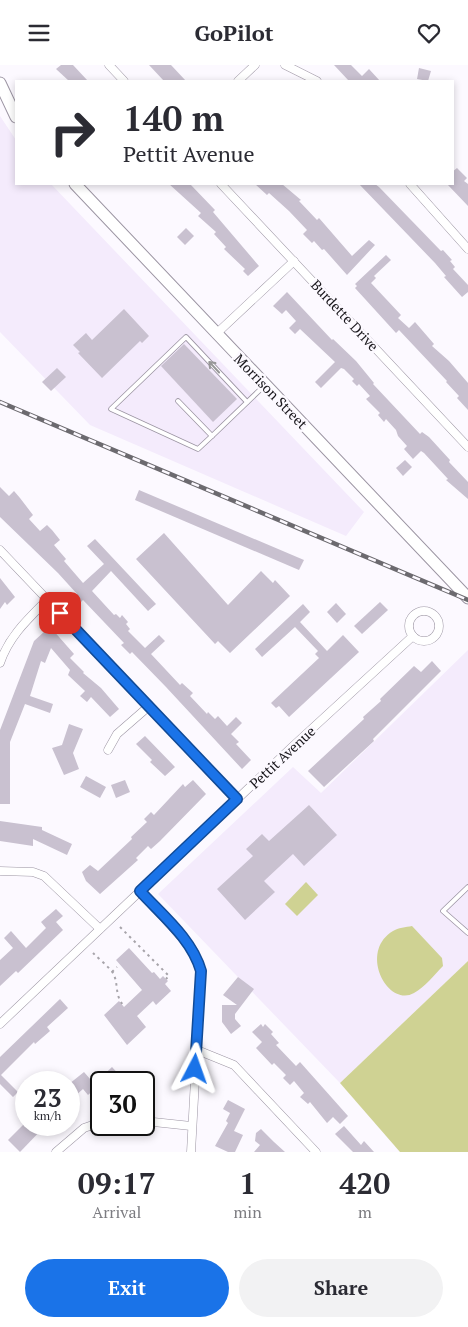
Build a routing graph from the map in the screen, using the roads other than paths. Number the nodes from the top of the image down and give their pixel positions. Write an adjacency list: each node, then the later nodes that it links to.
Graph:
1 (109, 65): 4 (street)
2 (255, 65): 5 (street)
3 (285, 65): 6 (street)
4 (123, 80)
5 (239, 80)
6 (314, 80)
7 (0, 83): 8 (street)
8 (15, 115)
9 (76, 185): 14 (street, Morrison Street)
10 (222, 185): 13 (street, Burdette Drive)
11 (411, 185): 12 (street)
12 (468, 249)
13 (294, 261): 14 (street); 19 (street, Burdette Drive)
14 (216, 333): 15 (street, Morrison Street)
15 (265, 385): 17 (lane); 21 (street, Morrison Street)
16 (178, 401): 18 (lane)
17 (247, 402): 18 (lane); 18 (lane, one-way to 18)
18 (212, 436)
19 (468, 447)
20 (0, 550): 22 (street)
21 (468, 598)
22 (48, 599): 24 (street); 25 (street)
23 (413, 636): 27 (street, Pettit Avenue)
24 (0, 663)
25 (148, 707): 26 (street); 27 (street)
26 (108, 750)
27 (237, 799): 30 (street, Pettit Avenue)
28 (0, 871): 31 (street)
29 (468, 887): 32 (lane)
30 (140, 891): 31 (street, Pettit Avenue); 34 (street)
31 (100, 929): 33 (street, Pettit Avenue)
32 (468, 933)
33 (0, 1024)
34 (197, 1050): 37 (street); 40 (street)
35 (155, 1122): 37 (street)
36 (90, 1126): 38 (street)
37 (191, 1126): 39 (street)
38 (56, 1152)
39 (191, 1152)
40 (316, 1152)

